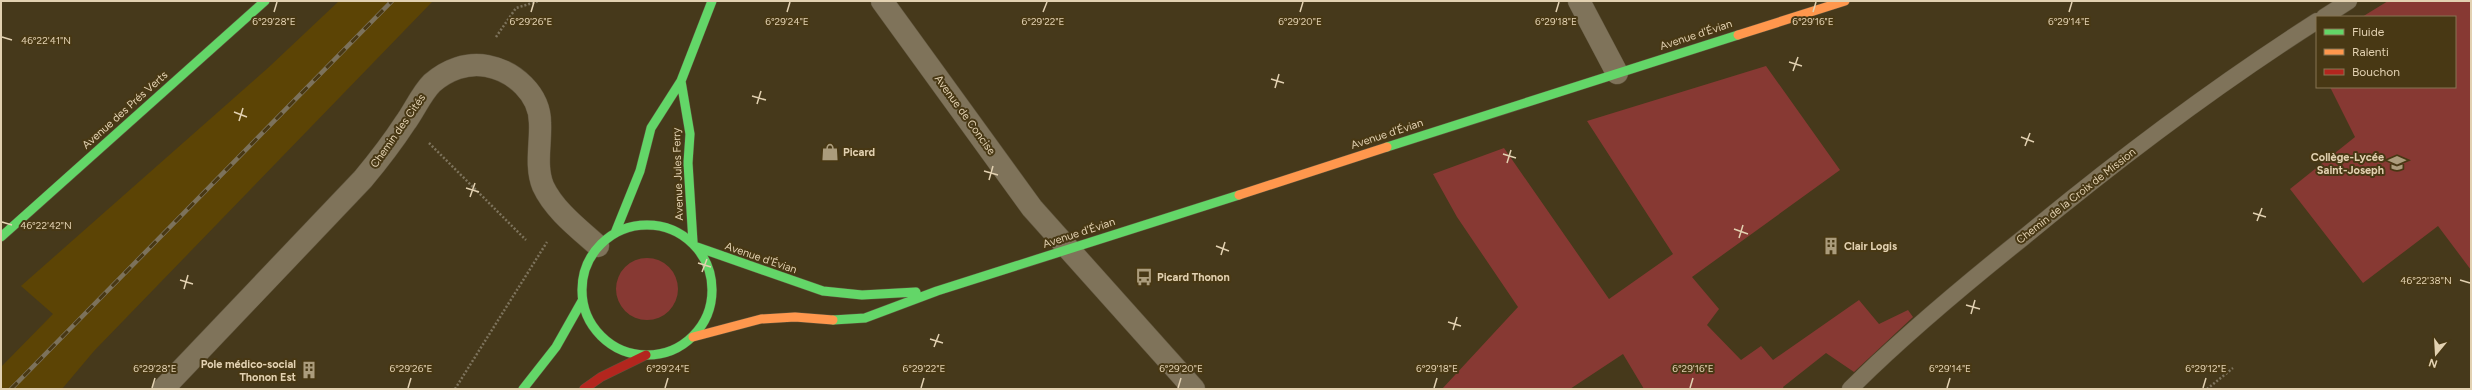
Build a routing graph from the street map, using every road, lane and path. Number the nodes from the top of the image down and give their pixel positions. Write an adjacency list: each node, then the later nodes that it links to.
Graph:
1 (265, 1): 16 (street, Avenue des Prés Verts)
2 (538, 1): 10 (path)
3 (712, 1): 12 (street, Avenue Jules Ferry)
4 (882, 1): 20 (street, Avenue de Concise)
5 (1579, 1): 11 (street)
6 (1845, 1): 11 (street, Avenue d'Évian)
7 (2349, 1): 8 (lane)
8 (2326, 16)
9 (2316, 23): 31 (lane, Chemin de la Croix de Mission)
10 (479, 64): 13 (street, Chemin des Cités); 14 (street, Chemin des Cités)
11 (1617, 73): 20 (street, Avenue d'Évian)
12 (681, 81): 15 (street, Avenue Jules Ferry); 18 (street, Avenue Jules Ferry)
13 (407, 121): 17 (path); 26 (street, Chemin des Cités)
14 (564, 215): 19 (street, Chemin des Cités); 27 (path)
15 (615, 232): 18 (street); 19 (street)
16 (1, 237)
17 (526, 240)
18 (695, 245): 21 (street, Avenue d'Évian); 23 (street)
19 (598, 246): 22 (street)
20 (1067, 249): 21 (street, Avenue d'Évian); 30 (street, Avenue de Concise)
21 (937, 290): 23 (street, Avenue d'Évian)
22 (582, 301): 24 (street); 28 (street)
23 (693, 337): 24 (street)
24 (646, 355): 29 (street)
25 (2233, 368): 32 (path)
26 (162, 389)
27 (455, 389)
28 (523, 389)
29 (584, 389)
30 (1194, 389)
31 (1850, 389)
32 (2207, 389)

